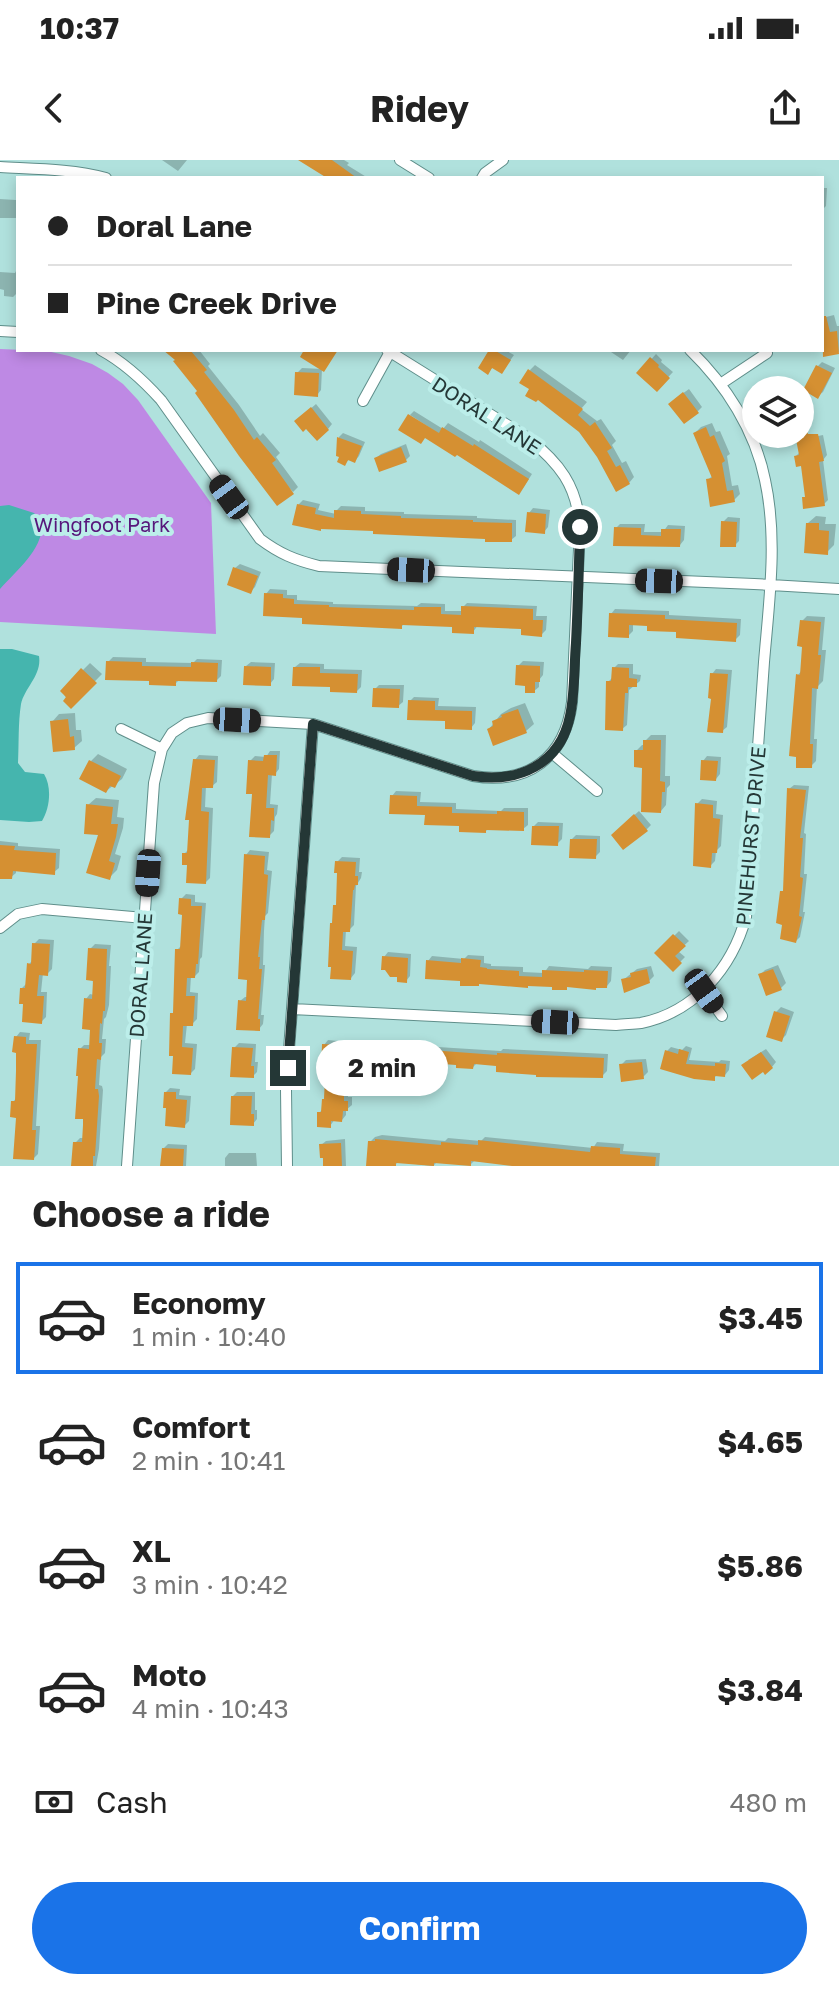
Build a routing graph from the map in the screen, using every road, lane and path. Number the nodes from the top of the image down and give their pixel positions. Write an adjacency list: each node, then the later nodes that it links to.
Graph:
1 (400, 160): 5 (street)
2 (503, 160): 6 (street)
3 (0, 167): 4 (street)
4 (100, 176)
5 (426, 176)
6 (483, 176)
7 (104, 352): 14 (street)
8 (388, 352): 13 (street)
9 (391, 352): 14 (street, DORAL LANE)
10 (692, 352): 12 (street, PINEHURST DRIVE)
11 (767, 353): 12 (street)
12 (722, 383): 15 (street, PINEHURST DRIVE)
13 (363, 401)
14 (579, 578): 15 (street); 20 (street, DORAL LANE)
15 (769, 585): 16 (street); 24 (street, PINEHURST DRIVE)
16 (839, 589)
17 (313, 724): 19 (street, DORAL LANE); 20 (street, DORAL LANE); 25 (street)
18 (121, 729): 19 (street)
19 (162, 749): 22 (street, DORAL LANE)
20 (552, 753): 21 (street)
21 (597, 791)
22 (144, 918): 23 (street); 27 (street, DORAL LANE)
23 (0, 928)
24 (704, 991): 25 (street, PINEHURST DRIVE); 26 (street)
25 (292, 1009): 28 (street)
26 (722, 1016)
27 (127, 1166)
28 (287, 1166)

